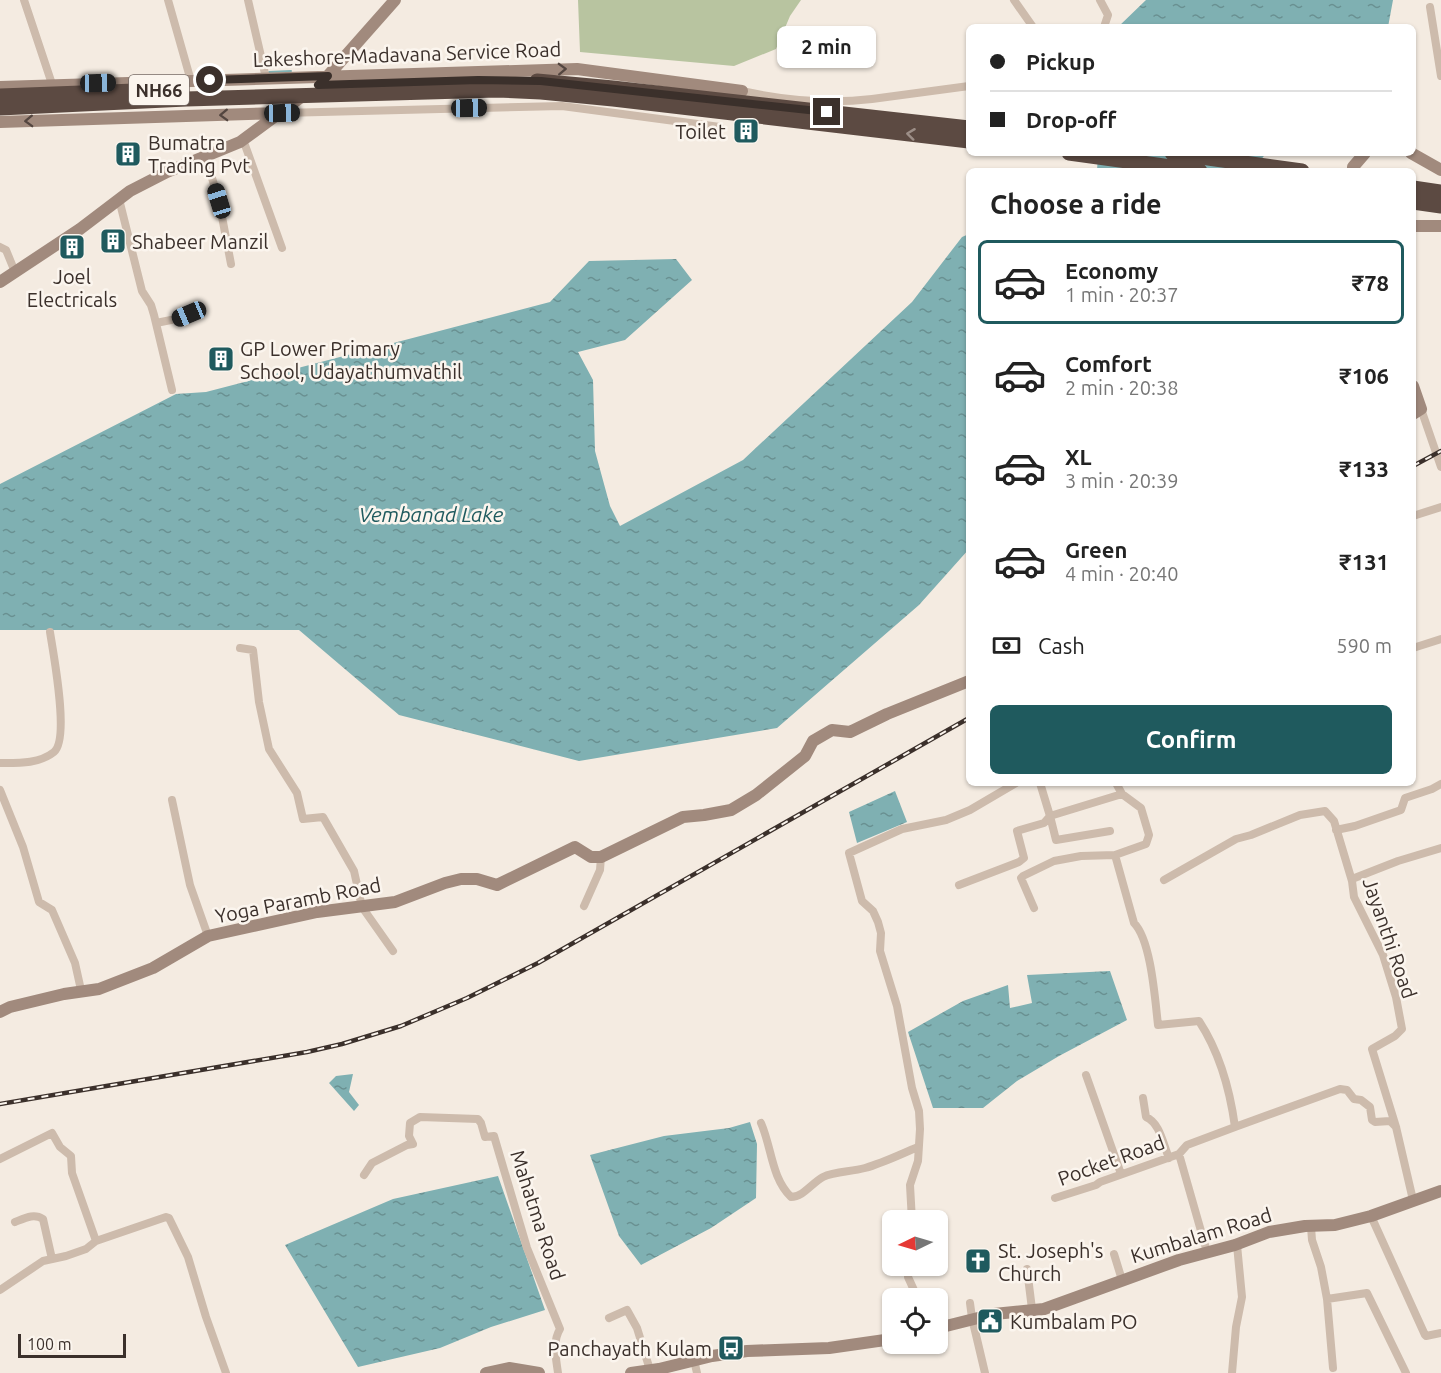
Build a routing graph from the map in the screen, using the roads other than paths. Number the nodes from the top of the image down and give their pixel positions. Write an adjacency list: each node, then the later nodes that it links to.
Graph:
1 (24, 0): 14 (street)
2 (168, 0): 13 (street)
3 (248, 0): 11 (street)
4 (395, 0): 12 (street)
5 (1014, 0): 8 (street)
6 (1100, 0): 9 (street)
7 (1430, 8): 10 (street)
8 (1031, 24)
9 (1105, 24)
10 (1441, 76)
11 (266, 78): 12 (street, Lakeshore-Madavana Service Road); 13 (street, Lakeshore-Madavana Service Road)
12 (323, 80): 17 (street, Lakeshore-Madavana Service Road, one-way to 17); 18 (highway); 19 (highway, NH66); 24 (highway, NH66)
13 (191, 81): 14 (street, Lakeshore-Madavana Service Road)
14 (52, 84): 16 (street, Lakeshore-Madavana Service Road)
15 (966, 86): 17 (street)
16 (0, 87)
17 (742, 91)
18 (304, 95): 20 (highway, NH66); 21 (street); 25 (highway, NH66, one-way to 18)
19 (0, 96)
20 (0, 108)
21 (282, 113): 22 (street, one-way to 22); 23 (street); 26 (street)
22 (0, 122)
23 (720, 127)
24 (966, 128)
25 (966, 141)
26 (239, 142): 27 (street); 42 (street)
27 (205, 155): 36 (street); 43 (street)
28 (1091, 156): 31 (highway)
29 (1194, 156): 32 (highway)
30 (1416, 156): 33 (street)
31 (1178, 168)
32 (1282, 168)
33 (1441, 170)
34 (1416, 188): 35 (highway)
35 (1441, 192)
36 (119, 199): 44 (street); 47 (street)
37 (1416, 202): 38 (highway)
38 (1441, 206)
39 (1416, 226): 40 (street)
40 (1441, 226)
41 (0, 248): 44 (street)
42 (282, 248)
43 (231, 264)
44 (15, 272): 45 (street)
45 (0, 282)
46 (202, 308): 47 (street)
47 (156, 324): 48 (street)
48 (172, 390)
49 (1417, 411): 50 (street)
50 (1441, 467)
51 (1441, 507): 52 (street)
52 (1416, 515)
53 (50, 632): 58 (street)
54 (1441, 639): 55 (street)
55 (1416, 647)
56 (240, 648): 76 (street)
57 (966, 682): 71 (street)
58 (0, 764)
59 (1441, 783): 67 (street)
60 (1011, 786): 87 (street)
61 (1041, 786): 66 (street)
62 (1118, 786): 64 (street)
63 (0, 790): 80 (street)
64 (1122, 794): 66 (street); 70 (street)
65 (172, 800): 78 (street)
66 (1050, 816): 68 (street); 74 (street)
67 (1336, 830): 72 (street, Jayanthi Road); 73 (street, Jayanthi Road)
68 (1110, 831)
69 (1441, 848): 72 (street)
70 (1115, 855): 77 (street); 85 (street)
71 (601, 857): 75 (street); 76 (street, Yoga Paramb Road)
72 (1352, 879): 86 (street, Jayanthi Road)
73 (1164, 880)
74 (960, 885)
75 (584, 906)
76 (362, 907): 78 (street, Yoga Paramb Road); 79 (street)
77 (1034, 908)
78 (208, 936): 80 (street, Yoga Paramb Road)
79 (393, 951)
80 (81, 990): 81 (street, Yoga Paramb Road)
81 (0, 1012)
82 (1086, 1075): 92 (street)
83 (1143, 1098): 89 (street, Pocket Road)
84 (761, 1123): 87 (street)
85 (1235, 1127): 86 (street, Pocket Road); 88 (street, Pocket Road)
86 (1396, 1127): 95 (street, Jayanthi Road)
87 (918, 1147): 96 (street)
88 (1179, 1154): 89 (street, Pocket Road); 102 (street)
89 (1169, 1158): 92 (street, Pocket Road)
90 (0, 1159): 100 (street)
91 (364, 1174): 123 (street, Mahatma Road)
92 (1121, 1174): 94 (street, Pocket Road)
93 (1441, 1191): 95 (street, Kumbalam Road)
94 (1055, 1198)
95 (1413, 1200): 97 (street, Kumbalam Road)
96 (911, 1210)
97 (1371, 1216): 99 (street, Kumbalam Road); 114 (street)
98 (15, 1222): 104 (street)
99 (1311, 1227): 101 (street, Kumbalam Road); 108 (street)
100 (96, 1241): 104 (street); 120 (street)
101 (1237, 1245): 102 (street, Kumbalam Road); 127 (street)
102 (1208, 1252): 106 (street, Kumbalam Road)
103 (1114, 1254): 106 (street)
104 (52, 1259): 107 (street)
105 (1027, 1269): 110 (street)
106 (1122, 1280): 110 (street, Kumbalam Road)
107 (0, 1290)
108 (1327, 1299): 117 (street); 128 (street)
109 (970, 1303): 112 (street)
110 (1032, 1309): 112 (street, Kumbalam Road)
111 (609, 1318): 118 (street)
112 (972, 1318): 113 (street, Kumbalam Road); 126 (street)
113 (948, 1325)
114 (1441, 1333)
115 (882, 1340): 116 (street)
116 (693, 1360): 118 (street); 125 (street)
117 (1333, 1368)
118 (650, 1370): 124 (street)
119 (503, 1371): 121 (street); 122 (street)
120 (226, 1373)
121 (486, 1373)
122 (539, 1373)
123 (558, 1373)
124 (632, 1373)
125 (697, 1373)
126 (985, 1373)
127 (1232, 1373)
128 (1406, 1373)

